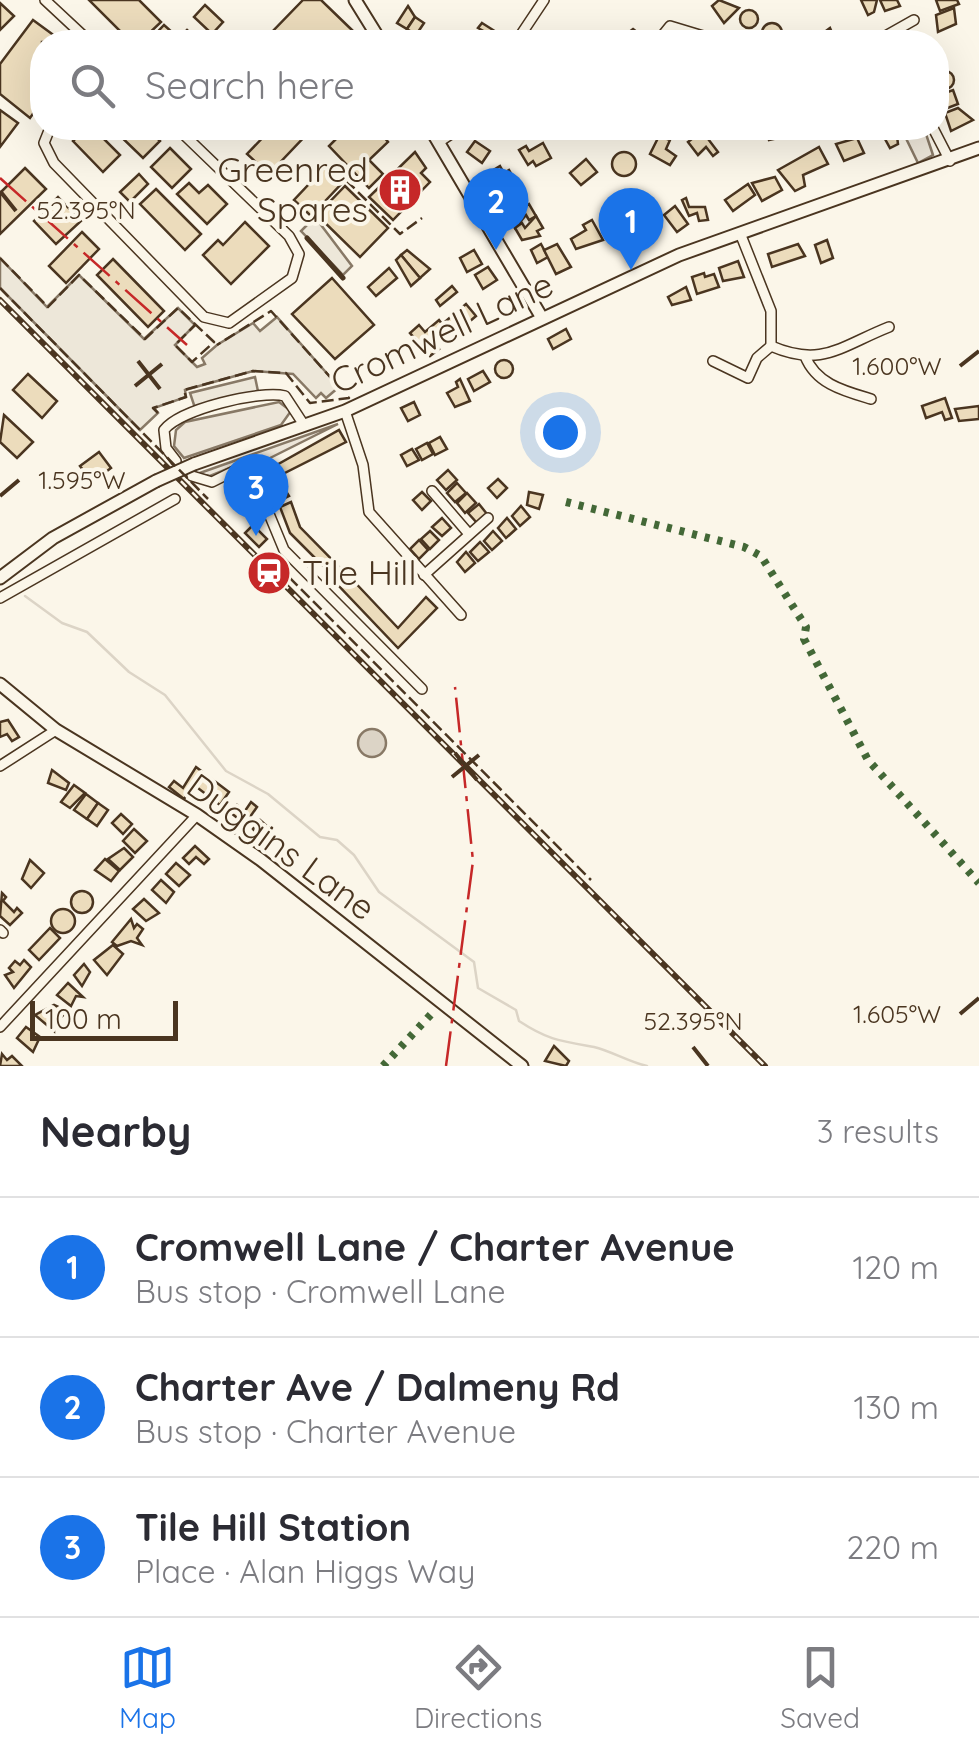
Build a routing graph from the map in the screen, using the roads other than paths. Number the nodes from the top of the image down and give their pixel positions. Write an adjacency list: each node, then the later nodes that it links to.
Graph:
1 (355, 0): 6 (street)
2 (544, 0): 7 (street)
3 (49, 1): 5 (street)
4 (914, 20): 8 (street)
5 (78, 30)
6 (374, 30)
7 (524, 30)
8 (901, 30)
9 (47, 140): 10 (street)
10 (189, 140)
11 (442, 140): 13 (street)
12 (939, 140): 15 (street)
13 (439, 142): 17 (street)
14 (979, 148): 15 (street, Cromwell Lane)
15 (950, 160): 16 (street, Cromwell Lane)
16 (740, 234): 17 (street, Cromwell Lane); 19 (street)
17 (542, 318): 23 (street, Cromwell Lane)
18 (889, 327): 20 (street)
19 (771, 346): 20 (street); 21 (street)
20 (805, 356): 22 (street)
21 (713, 361)
22 (871, 400)
23 (345, 410): 24 (street, Cromwell Lane); 31 (street)
24 (304, 425): 25 (street); 26 (street, Cromwell Lane)
25 (176, 461)
26 (193, 470): 32 (street, Cromwell Lane, bridge); 36 (street)
27 (432, 492): 30 (street)
28 (175, 499): 33 (street)
29 (488, 518): 30 (street)
30 (469, 534): 31 (street)
31 (424, 575): 34 (street)
32 (0, 578)
33 (0, 598)
34 (461, 614)
35 (0, 684): 37 (street, Duggins Lane)
36 (422, 689)
37 (56, 730): 38 (street); 39 (street, Duggins Lane)
38 (0, 766)
39 (197, 815): 40 (street); 41 (street, Duggins Lane)
40 (0, 1027)
41 (522, 1066)

